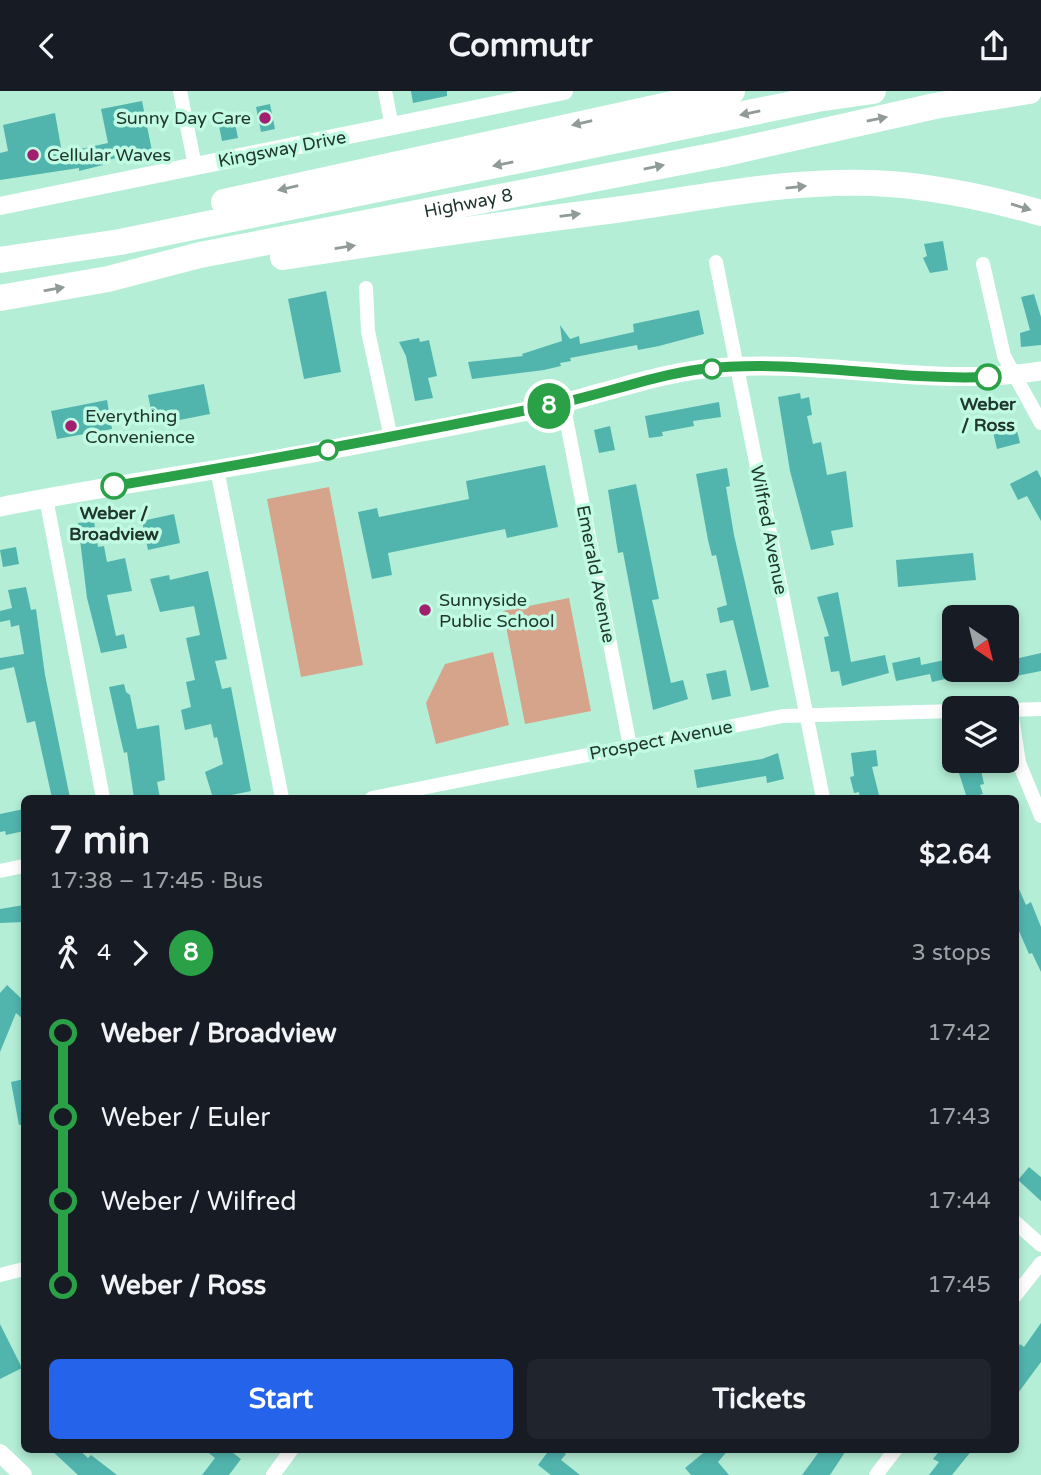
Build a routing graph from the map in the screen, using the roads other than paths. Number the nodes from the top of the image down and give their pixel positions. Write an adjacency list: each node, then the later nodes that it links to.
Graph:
1 (180, 91): 13 (street)
2 (385, 91): 12 (street)
3 (564, 91): 12 (street, Kingsway Drive)
4 (732, 91): 9 (highway)
5 (873, 91): 17 (highway, one-way to 17)
6 (989, 91): 11 (highway)
7 (1003, 91): 10 (highway)
8 (1029, 91): 11 (highway)
9 (707, 94): 16 (highway, one-way to 16)
10 (1041, 96)
11 (935, 106): 20 (highway, Highway 8, one-way to 11)
12 (392, 127): 13 (street, Kingsway Drive)
13 (195, 166): 14 (street, Kingsway Drive)
14 (0, 206)
15 (1041, 213): 20 (highway, one-way to 15)
16 (0, 252)
17 (0, 260)
18 (716, 262): 23 (street, Wilfred Avenue)
19 (983, 264): 25 (street)
20 (108, 279): 22 (highway, Highway 8, one-way to 20)
21 (366, 288): 28 (street)
22 (0, 298)
23 (737, 367): 25 (main road); 26 (main road); 35 (street, Wilfred Avenue)
24 (1041, 371): 25 (main road)
25 (1015, 375): 27 (street)
26 (563, 403): 28 (main road); 36 (street, Emerald Avenue)
27 (1041, 423)
28 (391, 438): 29 (main road)
29 (218, 469): 30 (main road); 39 (street)
30 (46, 498): 31 (main road); 38 (street)
31 (0, 507)
32 (1041, 709): 33 (street)
33 (1019, 710)
34 (942, 711): 35 (street, Prospect Avenue)
35 (805, 714): 36 (street, Prospect Avenue); 41 (street, Wilfred Avenue)
36 (630, 746): 40 (street, Prospect Avenue)
37 (1019, 765): 42 (street)
38 (102, 795)
39 (281, 795)
40 (387, 795)
41 (822, 795)
42 (1041, 816)
43 (21, 867): 44 (street)
44 (0, 871)
45 (1019, 1226): 46 (street)
46 (1041, 1245)
47 (1041, 1263): 50 (street)
48 (21, 1270): 49 (street)
49 (0, 1275)
50 (1019, 1291)
51 (0, 1453): 54 (street)
52 (289, 1453): 55 (street)
53 (893, 1453): 56 (street)
54 (23, 1475)
55 (273, 1475)
56 (876, 1475)

